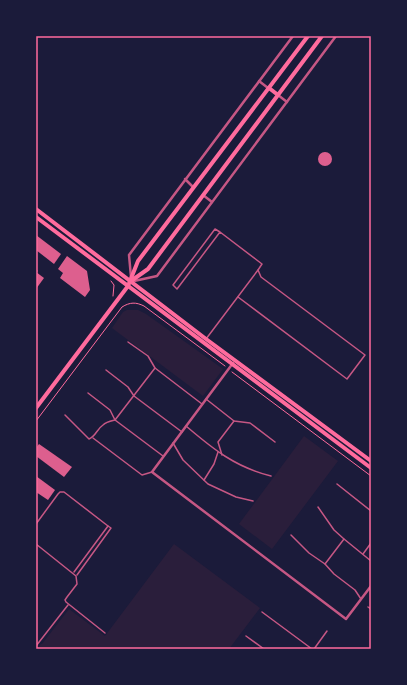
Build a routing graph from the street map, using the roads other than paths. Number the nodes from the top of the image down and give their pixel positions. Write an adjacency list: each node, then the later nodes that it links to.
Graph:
1 (293, 36): 5 (street)
2 (308, 36): 6 (main road)
3 (322, 36): 7 (main road)
4 (336, 36): 8 (street)
5 (259, 81): 6 (street); 9 (street)
6 (269, 88): 7 (main road); 10 (main road)
7 (278, 95): 8 (street); 11 (main road)
8 (287, 102): 12 (street)
9 (185, 179): 10 (street); 17 (street)
10 (194, 187): 17 (main road)
11 (203, 195): 12 (street); 17 (main road)
12 (212, 202): 17 (street)
13 (36, 209): 17 (main road)
14 (36, 217): 18 (main road)
15 (220, 232): 15 (lane); 16 (lane)
16 (258, 270): 19 (lane); 19 (lane)
17 (131, 281): 18 (main road); 20 (main road)
18 (128, 286): 23 (main road); 30 (main road)
19 (238, 297): 20 (lane)
20 (206, 338): 22 (main road)
21 (128, 342): 24 (lane)
22 (235, 360): 23 (street); 42 (main road)
23 (232, 365): 28 (street); 43 (main road)
24 (155, 368): 27 (lane); 29 (lane)
25 (106, 370): 27 (lane)
26 (88, 393): 32 (lane)
27 (134, 396): 32 (lane); 35 (lane)
28 (206, 399): 29 (street); 33 (lane)
29 (202, 404): 34 (street)
30 (36, 408)
31 (65, 415): 36 (lane)
32 (115, 420): 36 (lane); 41 (lane)
33 (234, 421): 37 (lane); 40 (lane)
34 (186, 426): 35 (street); 39 (lane)
35 (182, 432): 38 (street)
36 (93, 438): 44 (lane)
37 (275, 442)
38 (173, 444): 41 (street); 46 (lane)
39 (218, 452): 40 (lane); 46 (lane)
40 (222, 455): 45 (lane)
41 (163, 456): 44 (street)
42 (371, 461)
43 (371, 468)
44 (152, 472): 63 (street)
45 (271, 476)
46 (204, 480): 48 (lane)
47 (337, 484): 50 (lane)
48 (253, 501)
49 (318, 507): 54 (lane)
50 (371, 511)
51 (36, 524): 52 (lane)
52 (108, 526): 60 (lane); 61 (lane)
53 (291, 535): 59 (lane)
54 (344, 539): 57 (lane); 59 (lane)
55 (371, 543): 57 (lane)
56 (36, 544): 60 (lane)
57 (362, 554): 58 (lane)
58 (371, 560)
59 (325, 564): 63 (lane)
60 (74, 572): 61 (lane)
61 (76, 576): 64 (lane)
62 (371, 586): 63 (street)
63 (362, 599)
64 (68, 604): 69 (lane); 71 (lane)
65 (368, 607): 66 (lane)
66 (371, 609)
67 (262, 612): 73 (lane)
68 (327, 632): 73 (lane)
69 (105, 633)
70 (246, 636): 72 (lane)
71 (36, 646)
72 (264, 649)
73 (313, 649)

